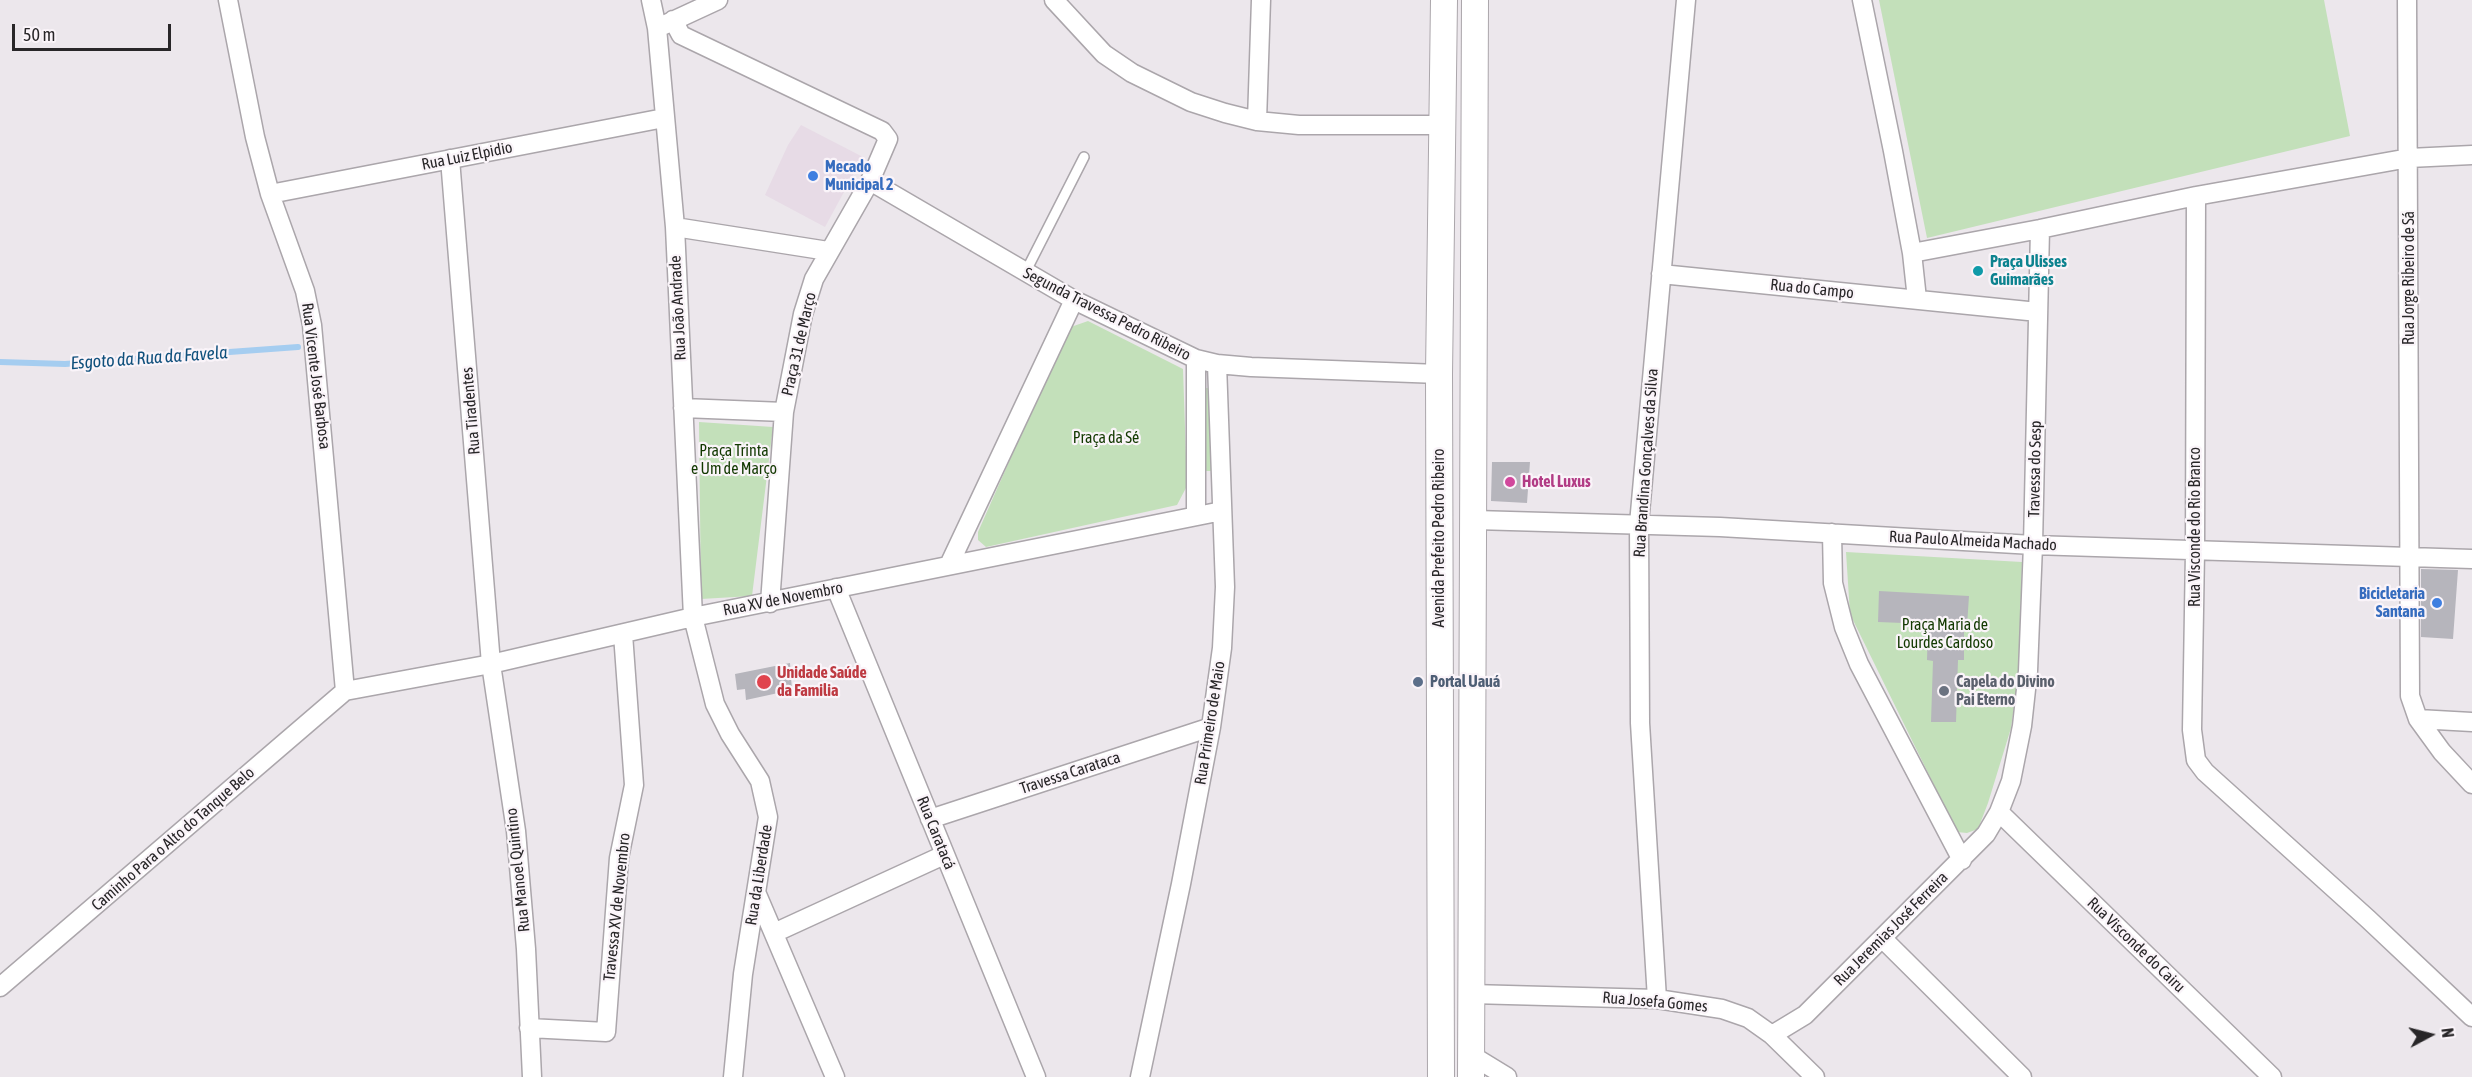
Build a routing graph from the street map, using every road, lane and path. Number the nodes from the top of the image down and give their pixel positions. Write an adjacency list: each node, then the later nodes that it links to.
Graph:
1 (228, 0): 21 (street, Rua Vicente José Barbosa)
2 (651, 0): 11 (street, Rua João Andrade)
3 (718, 0): 11 (street)
4 (1054, 0): 13 (street)
5 (1261, 0): 13 (street)
6 (1443, 0): 15 (main road, Avenida Prefeito Pedro Ribeiro)
7 (1475, 0): 14 (main road, Avenida Prefeito Pedro Ribeiro)
8 (1686, 0): 28 (street, Rua Brandina Gonçalves da Silva)
9 (1862, 0): 26 (street)
10 (2408, 0): 18 (street, Rua Jorge Ribeiro de Sá)
11 (665, 24): 12 (street, Rua João Andrade); 20 (street, Praça 31 de Março)
12 (664, 118): 19 (street, Rua Luiz Elpidio); 23 (street, Rua João Andrade)
13 (1257, 122): 15 (street)
14 (1475, 125): 15 (main road); 35 (main road, Avenida Prefeito Pedro Ribeiro)
15 (1442, 126): 34 (main road, Avenida Prefeito Pedro Ribeiro)
16 (2472, 155): 18 (street)
17 (1084, 158): 27 (lane)
18 (2409, 158): 22 (street); 46 (street, Rua Jorge Ribeiro de Sá)
19 (450, 159): 21 (street, Rua Luiz Elpidio); 53 (street, Rua Tiradentes)
20 (870, 181): 25 (street, Praça 31 de Março); 27 (street, Segunda Travessa Pedro Ribeiro)
21 (270, 194): 54 (street, Rua Vicente José Barbosa)
22 (2196, 196): 24 (street); 45 (street, Rua Visconde do Rio Branco)
23 (675, 227): 25 (street); 36 (street, Rua João Andrade)
24 (2040, 229): 26 (street); 31 (street, Travessa do Sesp)
25 (828, 251): 37 (street, Praça 31 de Março)
26 (1912, 253): 29 (street)
27 (1025, 273): 30 (street, Segunda Travessa Pedro Ribeiro)
28 (1661, 274): 29 (street, Rua do Campo); 42 (street, Rua Brandina Gonçalves da Silva)
29 (1917, 299): 31 (street, Rua do Campo)
30 (1074, 300): 32 (street, Segunda Travessa Pedro Ribeiro); 48 (street)
31 (2038, 312): 44 (street, Travessa do Sesp)
32 (1196, 359): 33 (street, Segunda Travessa Pedro Ribeiro); 39 (street)
33 (1217, 364): 34 (street, Segunda Travessa Pedro Ribeiro); 38 (street, Rua Primeiro de Maio)
34 (1439, 374): 35 (main road); 40 (main road, Avenida Prefeito Pedro Ribeiro)
35 (1475, 374): 41 (main road, Avenida Prefeito Pedro Ribeiro)
36 (683, 408): 37 (street); 51 (street, Rua João Andrade)
37 (784, 412): 50 (street, Praça 31 de Março)
38 (1222, 511): 39 (street, Rua XV de Novembro); 57 (street, Rua Primeiro de Maio)
39 (1196, 516): 48 (street, Rua XV de Novembro)
40 (1439, 519): 41 (main road); 72 (main road, Avenida Prefeito Pedro Ribeiro)
41 (1474, 520): 42 (street, Rua Paulo Almeida Machado); 67 (main road, Avenida Prefeito Pedro Ribeiro)
42 (1639, 524): 43 (street, Rua Paulo Almeida Machado); 68 (street, Rua Brandina Gonçalves da Silva)
43 (1833, 533): 44 (street, Rua Paulo Almeida Machado); 62 (street)
44 (2033, 545): 45 (street, Rua Paulo Almeida Machado); 59 (street, Travessa do Sesp)
45 (2195, 551): 46 (street, Rua Paulo Almeida Machado); 69 (street, Rua Visconde do Rio Branco)
46 (2409, 556): 47 (street, Rua Paulo Almeida Machado); 55 (street, Rua Jorge Ribeiro de Sá)
47 (2472, 559)
48 (949, 565): 49 (street, Rua XV de Novembro)
49 (836, 588): 50 (street, Rua XV de Novembro); 60 (street, Rua Caratacá)
50 (770, 603): 51 (street, Rua XV de Novembro)
51 (693, 617): 52 (street, Rua XV de Novembro); 63 (street, Rua da Liberdade)
52 (623, 634): 53 (street, Rua XV de Novembro); 70 (street, Travessa XV de Novembro)
53 (491, 664): 54 (street, Rua XV de Novembro); 70 (street, Rua Manoel Quintino)
54 (345, 691): 66 (street, Caminho Para o Alto do Tanque Belo)
55 (2418, 719): 56 (street); 58 (street)
56 (2472, 722)
57 (1211, 727): 60 (street, Travessa Carataca); 78 (street, Rua Primeiro de Maio)
58 (2472, 784)
59 (1999, 812): 62 (street, Rua Jeremias José Ferreira); 82 (street, Rua Visconde do Cairu)
60 (930, 819): 61 (street, Rua Caratacá)
61 (944, 855): 64 (street); 77 (street, Rua Caratacá)
62 (1962, 860): 65 (street, Rua Jeremias José Ferreira)
63 (756, 892): 64 (street); 75 (street, Rua da Liberdade)
64 (774, 933): 76 (street)
65 (1882, 938): 71 (street, Rua Jeremias José Ferreira); 81 (street)
66 (0, 987)
67 (1471, 994): 68 (street, Rua Josefa Gomes); 73 (main road, Avenida Prefeito Pedro Ribeiro)
68 (1657, 999): 71 (street, Rua Josefa Gomes)
69 (2472, 1017)
70 (529, 1028): 74 (street, Rua Manoel Quintino)
71 (1772, 1035): 80 (street, Rua Josefa Gomes)
72 (1441, 1066): 73 (main road)
73 (1471, 1066): 79 (street)
74 (532, 1077)
75 (733, 1077)
76 (835, 1077)
77 (1036, 1077)
78 (1140, 1077)
79 (1507, 1077)
80 (1815, 1077)
81 (2022, 1077)
82 (2272, 1077)

